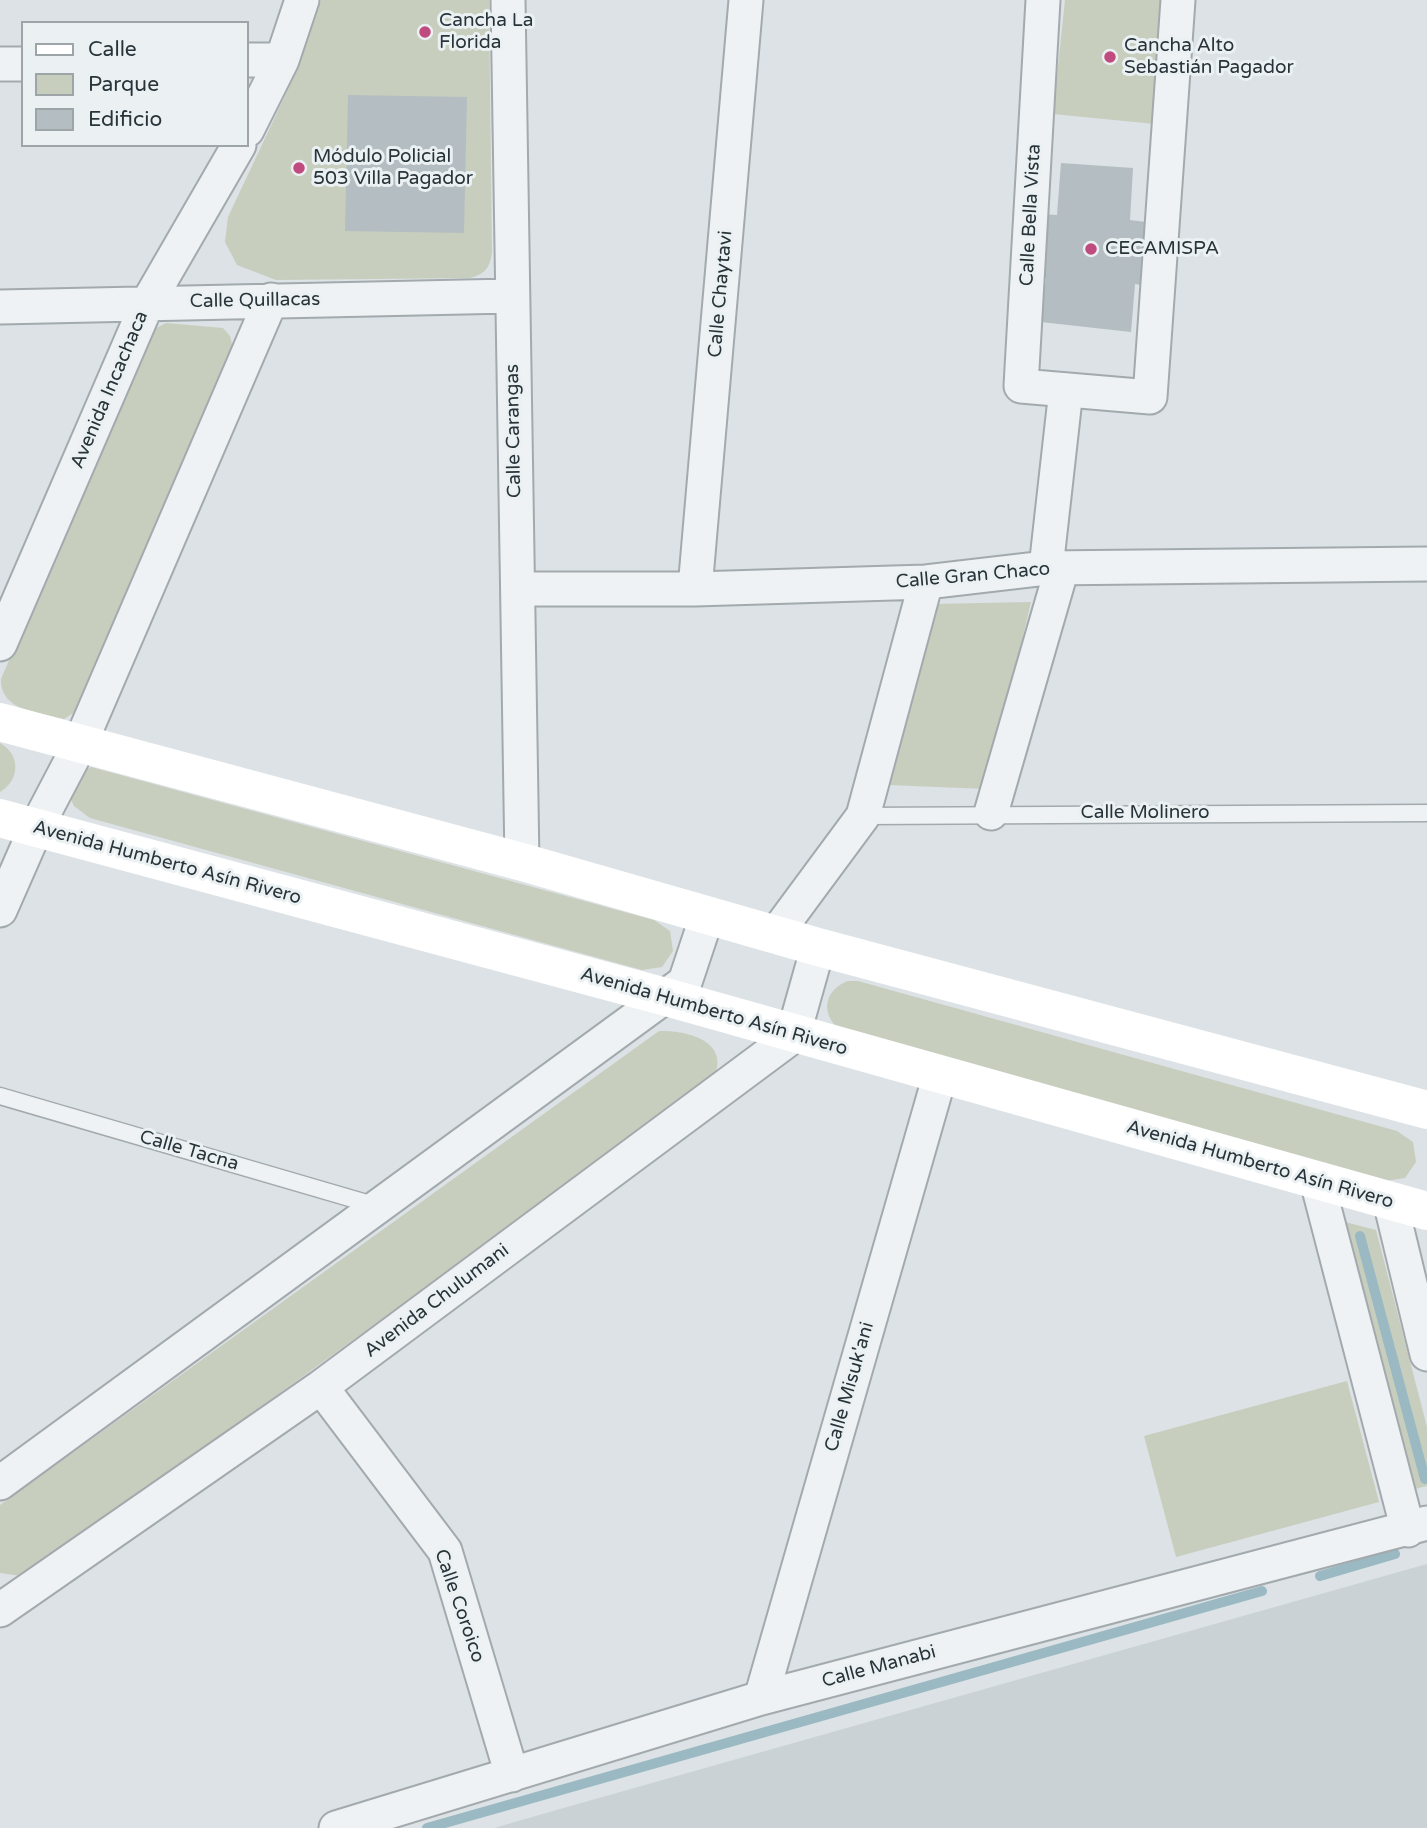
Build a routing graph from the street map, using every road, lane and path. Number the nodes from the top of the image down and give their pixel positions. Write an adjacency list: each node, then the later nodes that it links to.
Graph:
1 (302, 0): 7 (street)
2 (508, 0): 12 (street, Calle Carangas)
3 (746, 0): 21 (street, Calle Chaytavi)
4 (1043, 0): 16 (street, Calle Bella Vista)
5 (1178, 0): 16 (street, Calle Bella Vista)
6 (248, 60): 7 (street)
7 (282, 60): 10 (street)
8 (0, 64): 9 (street)
9 (21, 64)
10 (248, 128)
11 (238, 147): 14 (street, Avenida Incachaca)
12 (511, 296): 13 (street, Calle Quillacas); 20 (street, Calle Carangas)
13 (271, 300): 14 (street, Calle Quillacas); 24 (street)
14 (148, 304): 15 (street, Calle Quillacas); 22 (street, Avenida Incachaca)
15 (0, 307)
16 (1066, 390): 18 (street)
17 (1427, 564): 18 (street, Calle Gran Chaco)
18 (1054, 568): 19 (street, Calle Gran Chaco); 25 (street)
19 (926, 582): 21 (street, Calle Gran Chaco); 27 (street)
20 (518, 589): 21 (street, Calle Gran Chaco); 29 (street, Calle Carangas)
21 (695, 589)
22 (0, 644)
23 (0, 722): 24 (street)
24 (79, 746): 28 (street); 29 (street)
25 (992, 813): 26 (lane, Calle Molinero); 27 (lane, Calle Molinero)
26 (1427, 813)
27 (863, 816): 32 (street)
28 (18, 823): 30 (street); 34 (street, Avenida Humberto Asín Rivero)
29 (522, 862): 31 (street)
30 (0, 910)
31 (707, 915): 32 (street); 34 (street)
32 (775, 935): 33 (street)
33 (818, 947): 35 (street); 38 (street)
34 (666, 997): 35 (street, Avenida Humberto Asín Rivero); 41 (street)
35 (793, 1035): 36 (street, Avenida Humberto Asín Rivero); 44 (street, Avenida Chulumani)
36 (940, 1075): 39 (street, Avenida Humberto Asín Rivero); 48 (street, Calle Misuk'ani)
37 (0, 1096): 41 (lane, Calle Tacna)
38 (1427, 1110)
39 (1317, 1181): 40 (street, Avenida Humberto Asín Rivero); 46 (street)
40 (1390, 1201): 42 (street, Avenida Humberto Asín Rivero); 43 (street)
41 (377, 1206): 45 (street)
42 (1427, 1212)
43 (1427, 1354)
44 (321, 1387): 47 (street, Avenida Chulumani); 49 (street, Calle Coroico)
45 (0, 1483)
46 (1418, 1526): 48 (street, Calle Manabi)
47 (3, 1605)
48 (761, 1698): 49 (street, Calle Manabi)
49 (512, 1775): 50 (street, Calle Manabi)
50 (336, 1828)

